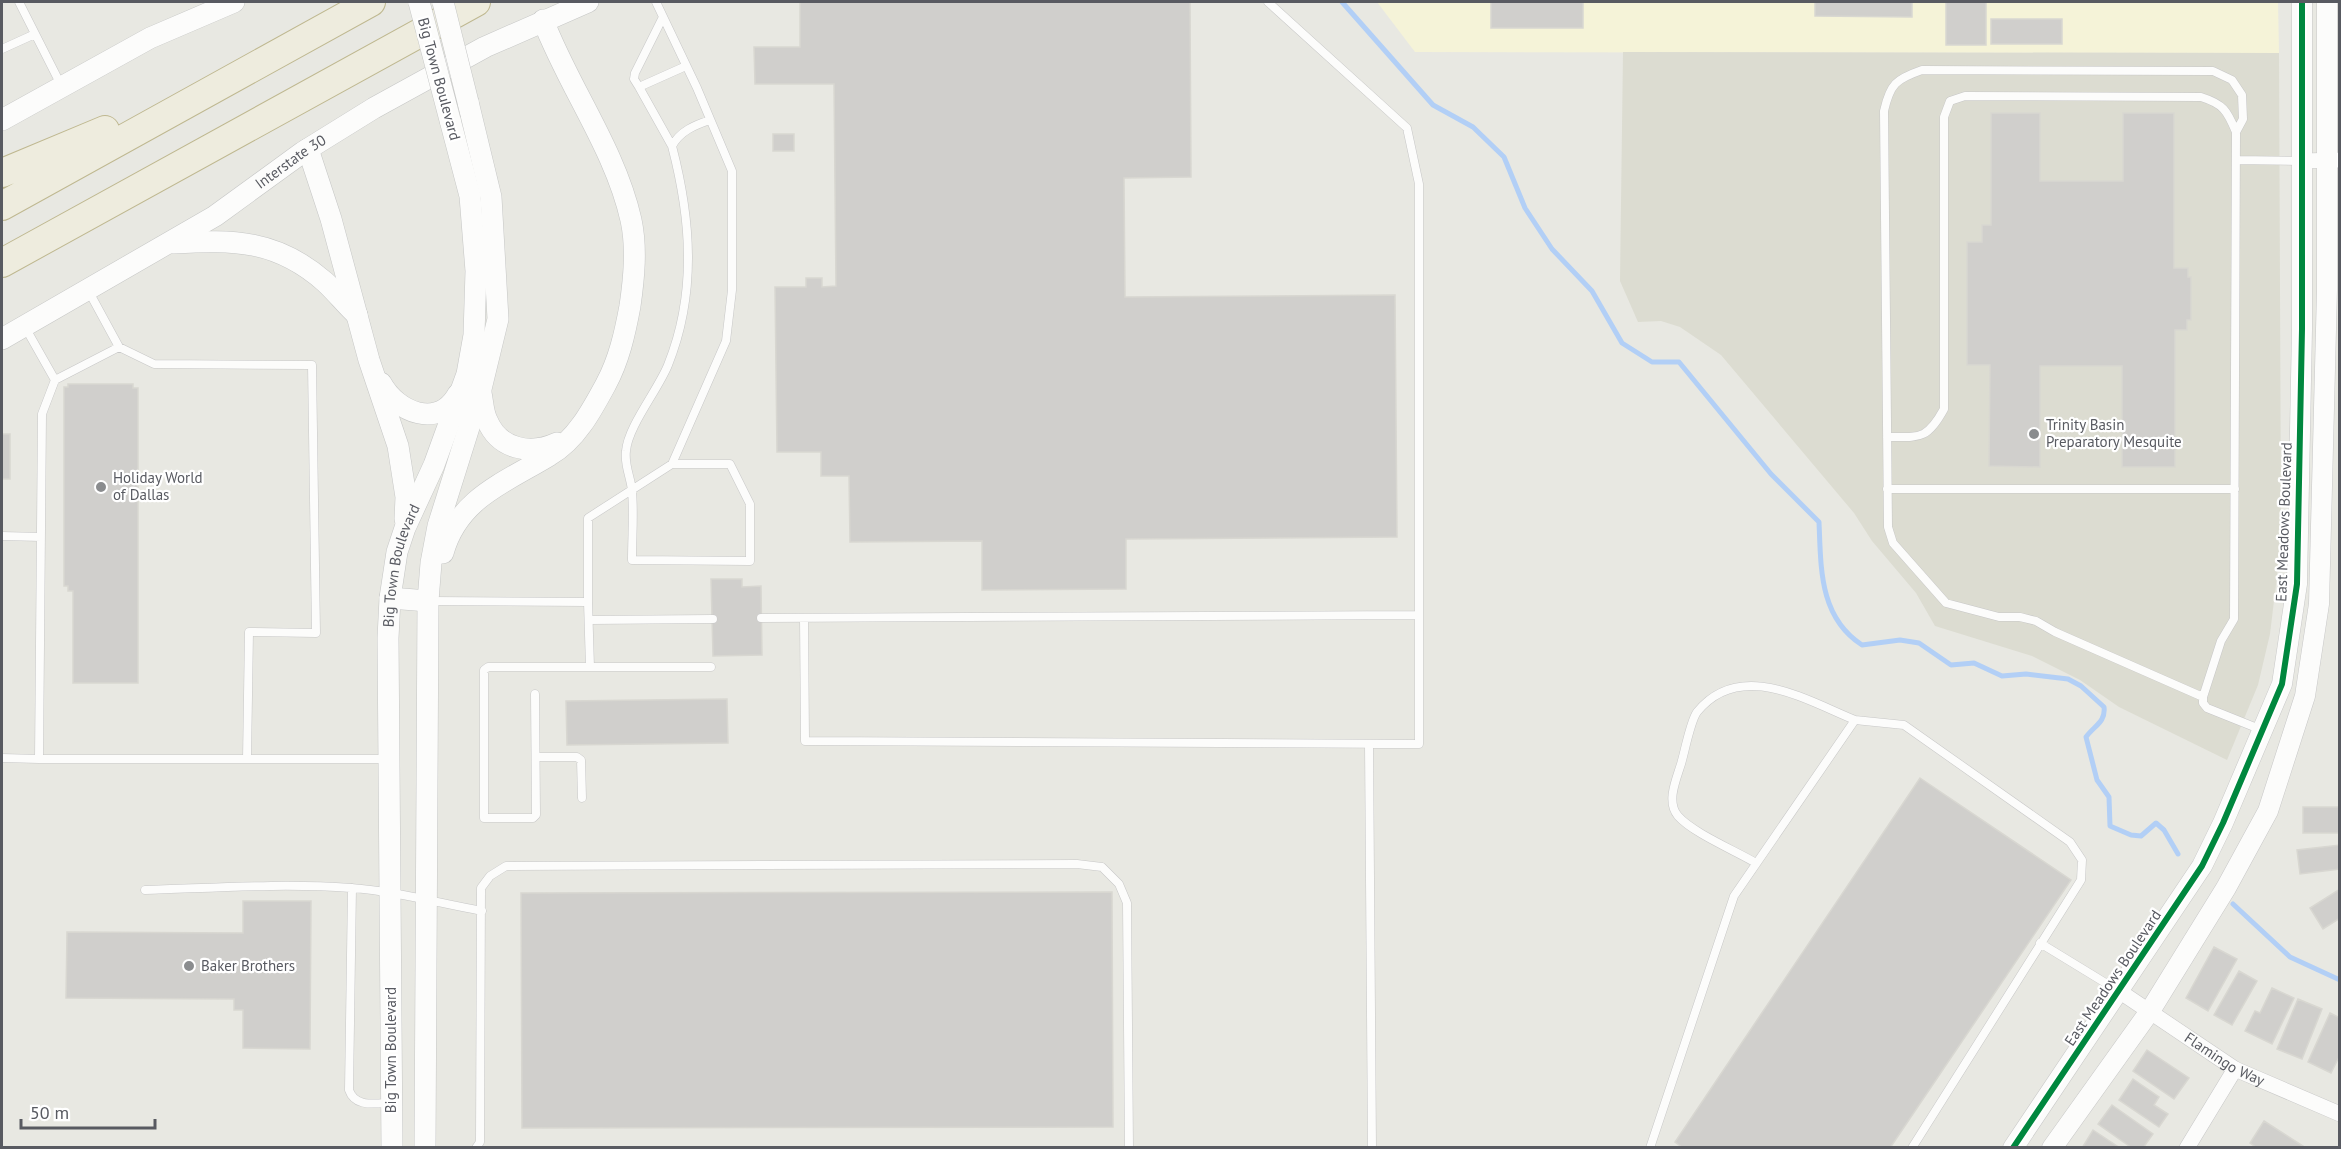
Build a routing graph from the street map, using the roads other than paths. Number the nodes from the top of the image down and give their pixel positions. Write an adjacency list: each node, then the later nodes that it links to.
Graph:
1 (19, 2): 14 (lane)
2 (234, 2): 18 (main road)
3 (371, 2): 17 (highway)
4 (419, 2): 39 (main road, Big Town Boulevard, bridge)
5 (443, 2): 39 (main road, Big Town Boulevard, bridge)
6 (476, 2): 31 (highway)
7 (588, 2): 13 (main road, Interstate 30)
8 (656, 2): 12 (lane)
9 (1268, 2): 52 (lane)
10 (2302, 2): 27 (street, East Meadows Boulevard)
11 (2327, 2): 26 (street)
12 (663, 17): 16 (lane); 19 (lane)
13 (543, 20): 24 (main road, Interstate 30); 40 (main road)
14 (35, 34): 15 (lane); 18 (lane)
15 (2, 49)
16 (686, 66): 19 (lane); 21 (lane)
17 (223, 82): 28 (highway); 29 (highway)
18 (61, 86): 20 (main road)
19 (639, 87): 23 (lane)
20 (2, 120)
21 (710, 120): 23 (lane); 42 (lane)
22 (2236, 132): 25 (lane); 41 (lane); 41 (lane)
23 (672, 146): 45 (lane)
24 (308, 149): 30 (main road, Interstate 30); 33 (main road)
25 (2236, 160): 27 (lane); 44 (lane)
26 (2333, 160): 27 (street); 63 (street)
27 (2302, 161): 62 (street, East Meadows Boulevard)
28 (2, 173)
29 (2, 206)
30 (170, 244): 32 (main road, Interstate 30); 33 (main road)
31 (2, 263)
32 (88, 290): 34 (main road, Interstate 30); 36 (lane)
33 (358, 316): 37 (main road)
34 (24, 326): 35 (main road, Interstate 30); 38 (lane)
35 (2, 339)
36 (119, 347): 38 (lane); 68 (lane)
37 (369, 360): 39 (main road); 46 (main road)
38 (55, 380): 48 (lane)
39 (474, 381): 40 (main road); 46 (main road, Big Town Boulevard); 50 (main road, Big Town Boulevard)
40 (572, 436): 50 (main road)
41 (1887, 436): 43 (lane)
42 (672, 464): 45 (lane); 45 (lane)
43 (1887, 489): 44 (lane); 60 (lane)
44 (2235, 489): 60 (lane)
45 (632, 490): 51 (lane)
46 (405, 528): 49 (main road, Big Town Boulevard)
47 (2, 536): 48 (lane)
48 (41, 537): 67 (lane)
49 (390, 598): 50 (main road); 69 (main road, Big Town Boulevard)
50 (429, 601): 51 (lane); 75 (main road, Big Town Boulevard)
51 (588, 602): 56 (lane)
52 (1418, 615): 54 (lane); 64 (lane)
53 (761, 618): 54 (lane)
54 (804, 618): 64 (lane)
55 (713, 619): 56 (lane)
56 (588, 620): 57 (lane)
57 (590, 667): 58 (lane); 65 (lane)
58 (711, 667)
59 (535, 694): 65 (lane)
60 (2203, 697): 62 (lane)
61 (1855, 720): 71 (lane); 71 (lane); 77 (lane)
62 (2264, 730): 63 (street); 78 (street, East Meadows Boulevard)
63 (2292, 740): 79 (street)
64 (1369, 744): 87 (lane)
65 (536, 757): 70 (lane)
66 (2, 758): 67 (lane)
67 (39, 759): 68 (lane)
68 (247, 759): 69 (lane)
69 (389, 759): 74 (main road, Big Town Boulevard)
70 (582, 798)
71 (1756, 863): 88 (lane)
72 (352, 888): 73 (lane); 74 (lane); 81 (lane)
73 (145, 890)
74 (390, 893): 75 (lane); 81 (main road, Big Town Boulevard)
75 (428, 901): 76 (lane); 84 (main road, Big Town Boulevard)
76 (482, 911): 85 (lane); 86 (lane)
77 (2040, 943): 78 (lane); 89 (lane)
78 (2119, 991): 79 (street, Flamingo Way); 90 (street, East Meadows Boulevard)
79 (2150, 1011): 80 (street, Flamingo Way); 91 (street)
80 (2235, 1069): 82 (street, Flamingo Way); 92 (street)
81 (391, 1103): 83 (main road, Big Town Boulevard)
82 (2340, 1114)
83 (392, 1148)
84 (425, 1148)
85 (476, 1148)
86 (1129, 1148)
87 (1372, 1148)
88 (1650, 1148)
89 (1912, 1148)
90 (2013, 1148)
91 (2052, 1148)
92 (2187, 1148)

